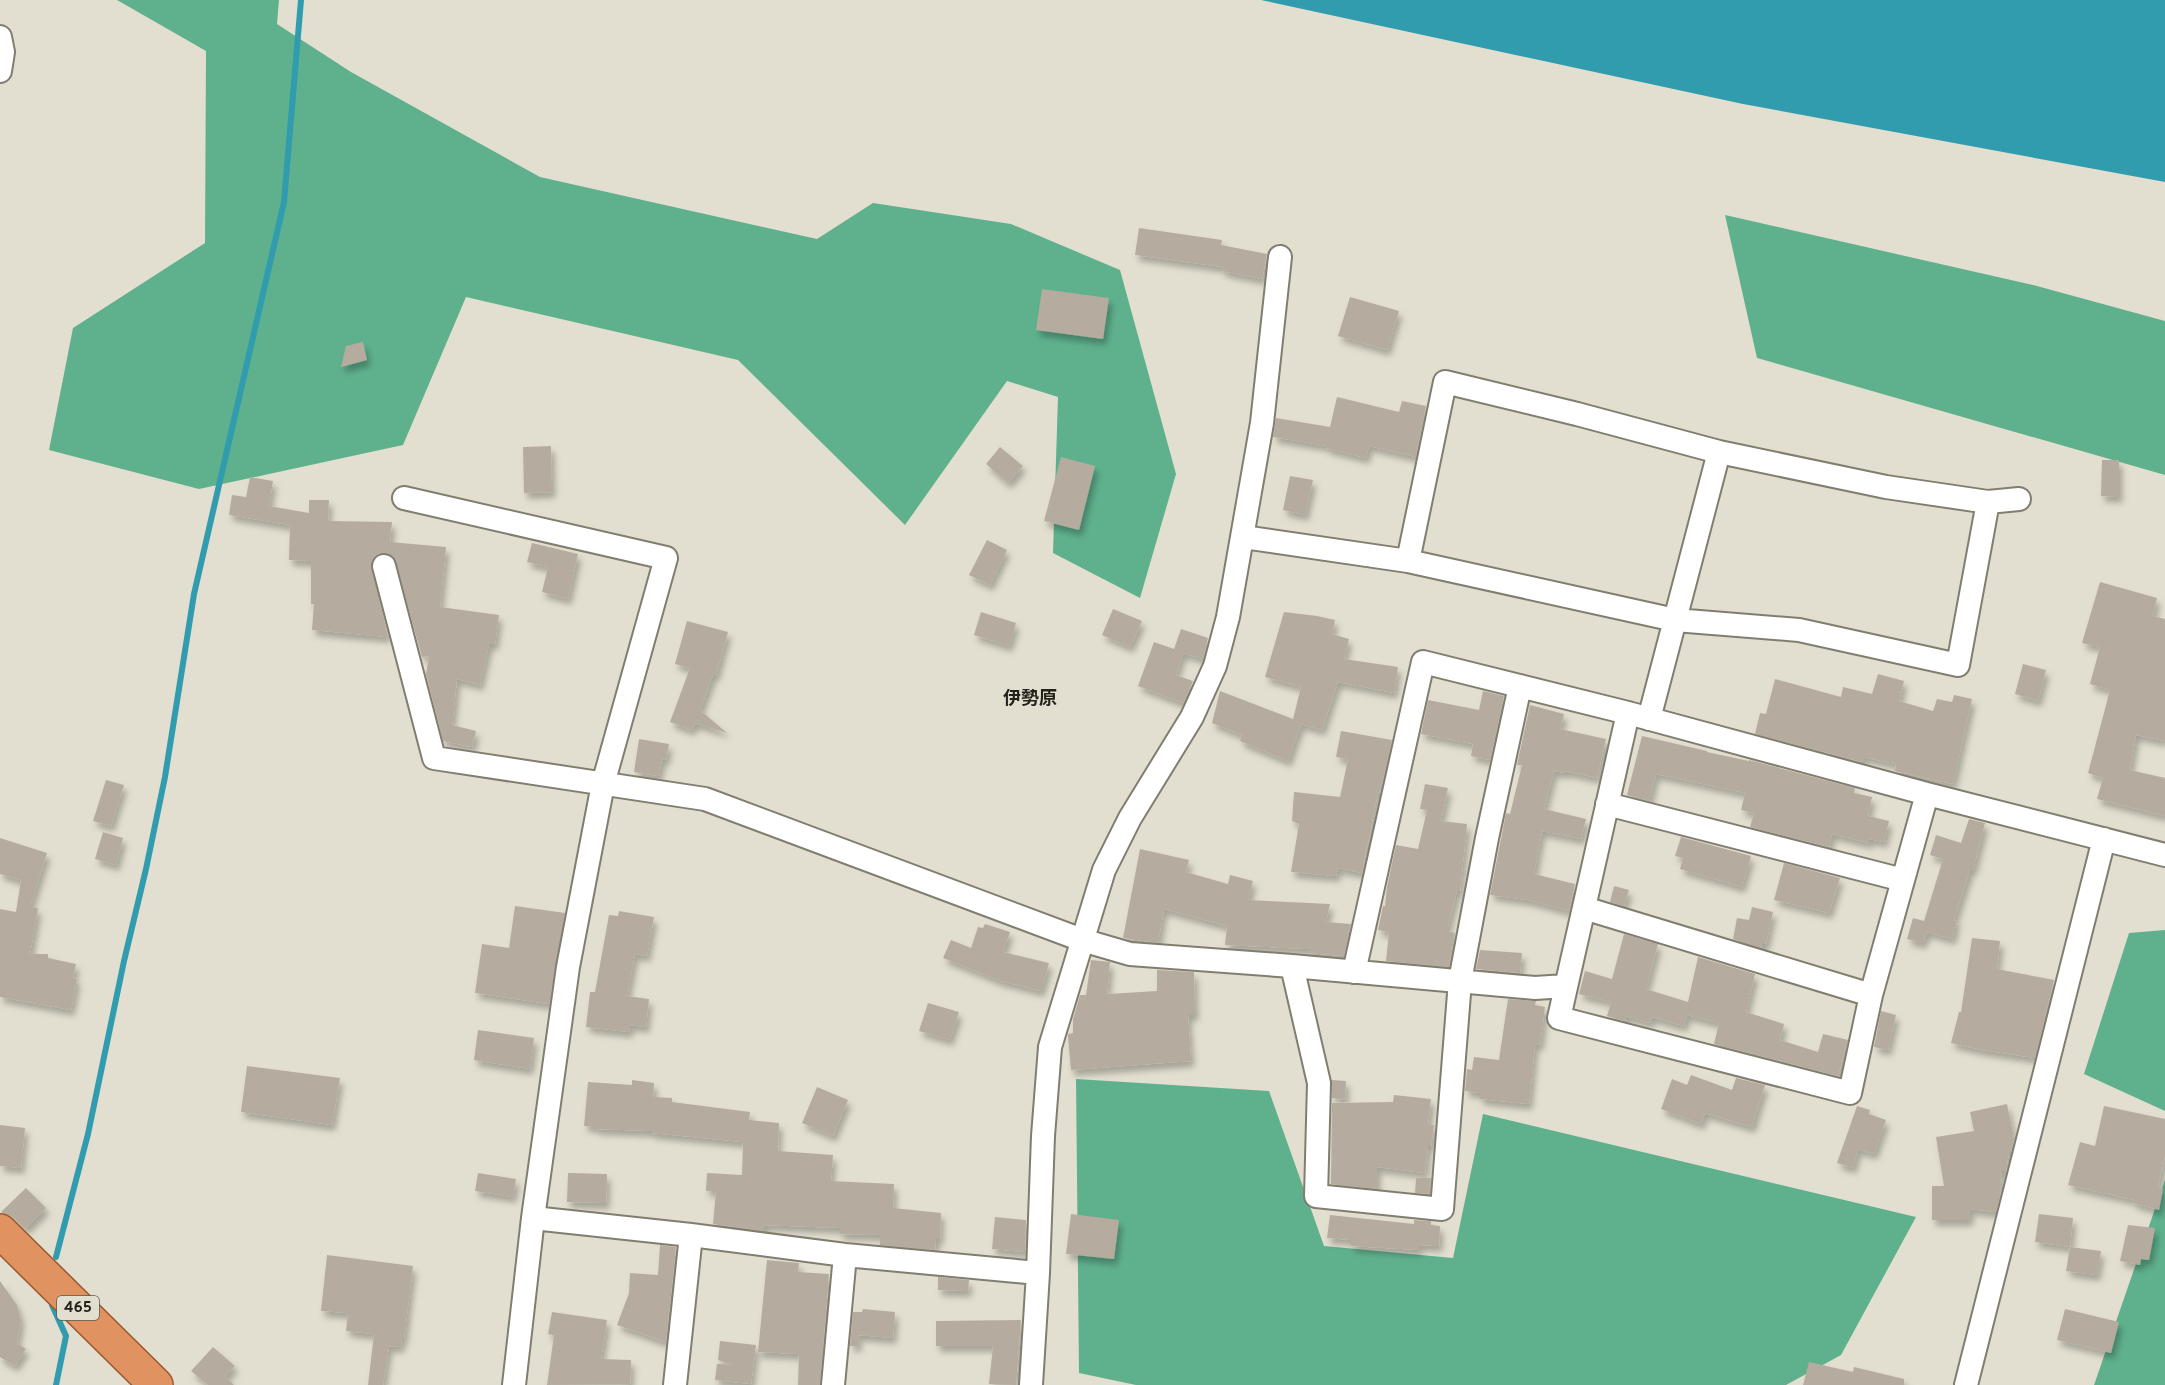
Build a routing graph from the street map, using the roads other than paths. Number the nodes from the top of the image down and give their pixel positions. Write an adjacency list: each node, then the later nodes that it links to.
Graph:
1 (0, 37): 2 (street)
2 (0, 71)
3 (1280, 257): 8 (street)
4 (1719, 452): 7 (street); 9 (street); 11 (street)
5 (404, 498): 14 (street)
6 (2019, 499): 7 (street)
7 (1988, 502): 11 (street)
8 (1243, 537): 9 (street); 21 (street)
9 (1408, 561): 11 (street)
10 (384, 566): 14 (street)
11 (1675, 620): 13 (street)
12 (1520, 687): 13 (street); 23 (street); 24 (street)
13 (1639, 716): 15 (street); 16 (street)
14 (603, 784): 21 (street); 27 (street)
15 (1927, 794): 17 (street); 19 (street)
16 (1607, 804): 19 (street); 20 (street)
17 (2104, 838): 18 (street); 37 (street)
18 (2165, 855)
19 (1903, 880): 26 (street)
20 (1584, 908): 25 (street); 26 (street)
21 (1082, 940): 22 (street); 31 (street)
22 (1292, 966): 23 (street); 24 (street)
23 (1354, 972): 24 (street)
24 (1460, 981): 25 (street)
25 (1566, 987): 26 (street)
26 (1871, 995)
27 (533, 1218): 29 (street); 33 (street)
28 (0, 1231): 32 (highway, 465)
29 (691, 1235): 30 (street); 34 (street)
30 (845, 1255): 31 (street); 35 (street)
31 (1038, 1273): 36 (street)
32 (156, 1385)
33 (514, 1385)
34 (675, 1385)
35 (833, 1385)
36 (1031, 1385)
37 (1966, 1385)

